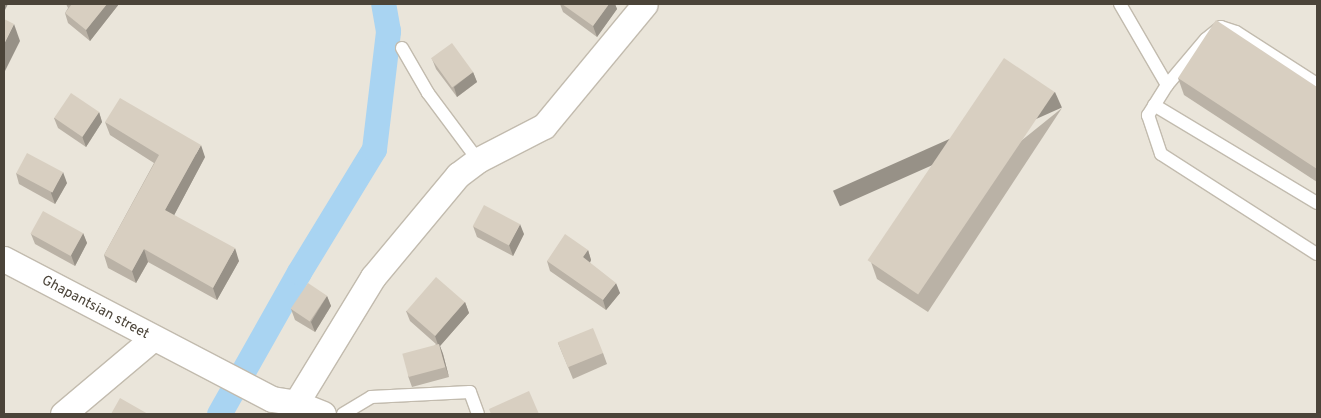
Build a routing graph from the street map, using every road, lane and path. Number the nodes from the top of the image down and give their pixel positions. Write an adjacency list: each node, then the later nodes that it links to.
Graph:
1 (645, 4): 7 (street)
2 (1120, 4): 5 (lane)
3 (402, 48): 7 (lane)
4 (1317, 84): 5 (lane)
5 (1167, 85): 6 (lane)
6 (1154, 105): 8 (lane); 9 (lane)
7 (478, 160): 12 (street)
8 (1317, 203)
9 (1317, 254)
10 (4, 259): 11 (street, Ghapantsian street)
11 (152, 338): 12 (street, Ghapantsian street); 13 (street)
12 (296, 403): 14 (street)
13 (63, 414)
14 (323, 414)
15 (343, 414): 16 (lane)
16 (478, 414)

